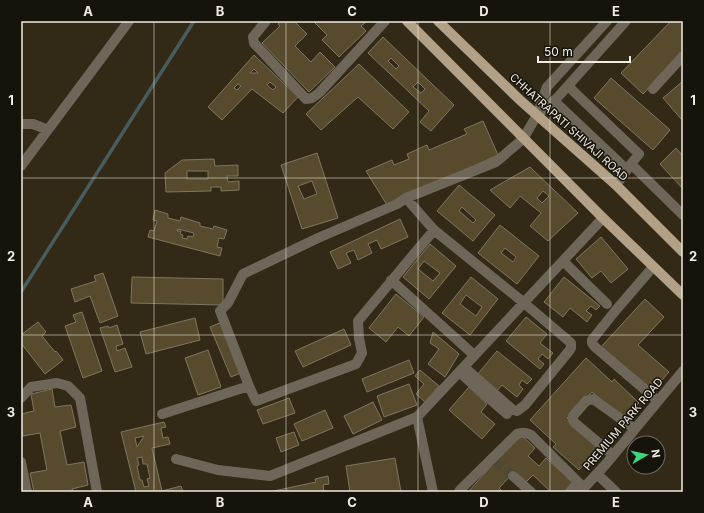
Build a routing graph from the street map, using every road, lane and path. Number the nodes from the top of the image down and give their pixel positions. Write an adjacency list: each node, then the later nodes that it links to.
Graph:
1 (129, 21): 14 (street)
2 (266, 21): 3 (street)
3 (385, 21)
4 (406, 21): 15 (main road)
5 (438, 21): 12 (main road, CHHATRAPATI SHIVAJI ROAD)
6 (607, 21): 12 (street)
7 (626, 21): 9 (street)
8 (683, 56): 10 (street)
9 (568, 86): 11 (street); 17 (street)
10 (653, 89)
11 (554, 101): 12 (street); 17 (street)
12 (537, 115): 15 (street); 18 (main road, CHHATRAPATI SHIVAJI ROAD)
13 (21, 124): 14 (street)
14 (48, 130): 16 (street)
15 (523, 139): 19 (street); 21 (main road)
16 (21, 166)
17 (629, 167): 18 (street); 20 (street)
18 (616, 185): 23 (main road, CHHATRAPATI SHIVAJI ROAD)
19 (406, 198): 22 (street); 33 (street)
20 (683, 215)
21 (603, 218): 24 (street); 25 (main road)
22 (434, 230): 26 (street); 28 (street)
23 (683, 252)
24 (563, 260): 28 (street); 29 (street)
25 (653, 268): 27 (main road); 35 (street)
26 (391, 280): 30 (street); 33 (street)
27 (683, 295)
28 (523, 302): 30 (street); 31 (street)
29 (607, 304)
30 (474, 355): 31 (street)
31 (461, 369): 37 (street); 38 (street)
32 (683, 371): 35 (street, PREMIUM PARK ROAD)
33 (249, 386): 36 (street)
34 (21, 398): 47 (street)
35 (658, 401): 39 (street, PREMIUM PARK ROAD)
36 (162, 414)
37 (507, 414)
38 (417, 416): 41 (street); 48 (street)
39 (635, 429): 40 (street, PREMIUM PARK ROAD); 40 (street)
40 (613, 455): 43 (street, PREMIUM PARK ROAD)
41 (176, 459)
42 (21, 462): 46 (street)
43 (596, 474): 45 (street, PREMIUM PARK ROAD); 52 (street)
44 (513, 476): 50 (street)
45 (580, 487): 49 (street); 51 (street, PREMIUM PARK ROAD)
46 (27, 492)
47 (97, 492)
48 (433, 492)
49 (459, 492)
50 (531, 492)
51 (570, 492)
52 (616, 492)

